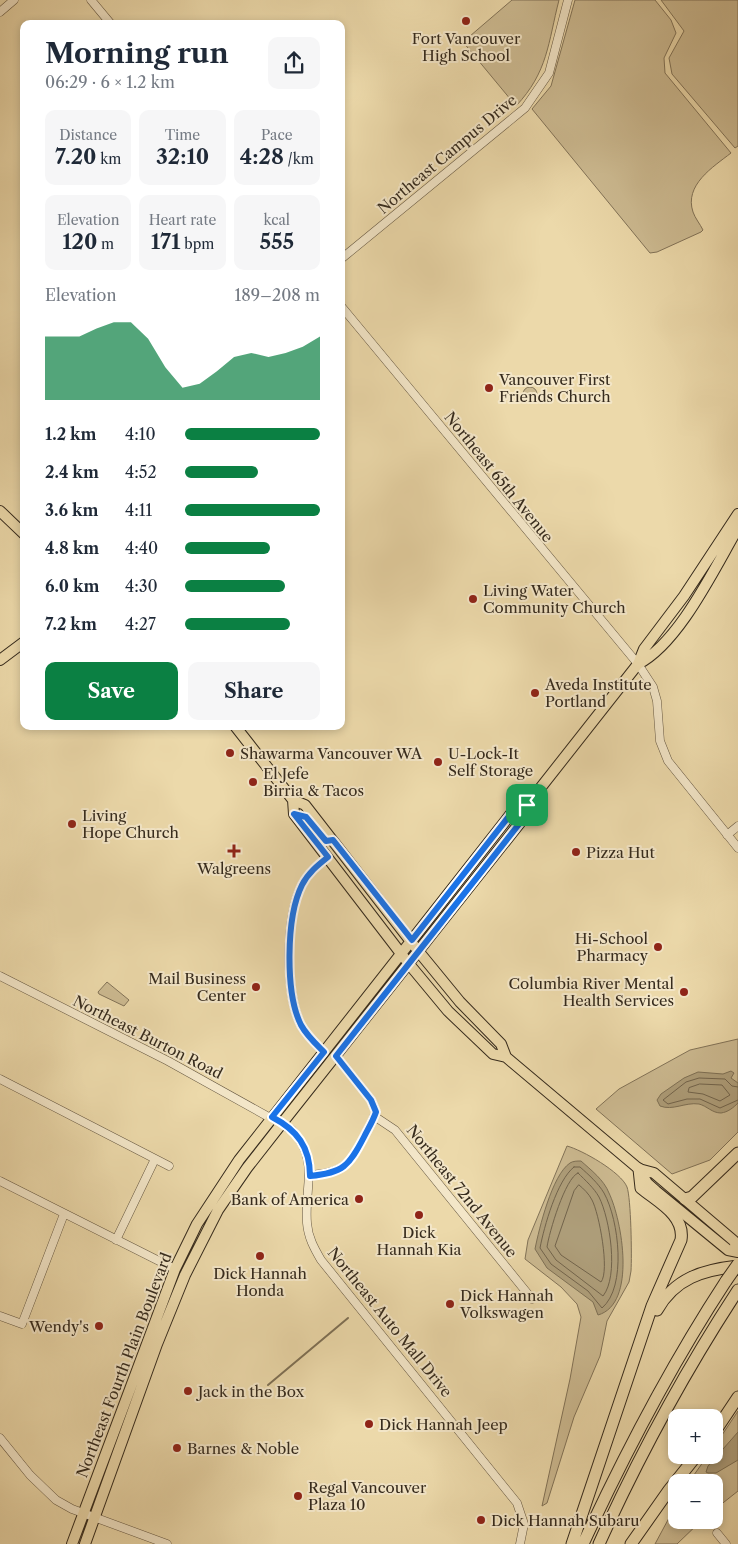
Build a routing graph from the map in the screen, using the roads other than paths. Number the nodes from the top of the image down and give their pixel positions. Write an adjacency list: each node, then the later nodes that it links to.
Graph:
1 (14, 0): 4 (street)
2 (91, 0): 5 (street)
3 (568, 0): 6 (street, Northeast Campus Drive)
4 (0, 12)
5 (108, 20)
6 (345, 256)
7 (345, 311): 14 (street, Northeast 65th Avenue)
8 (0, 511): 11 (main road)
9 (738, 514): 14 (main road, Northeast Fourth Plain Boulevard)
10 (738, 528): 14 (main road, Northeast Fourth Plain Boulevard)
11 (20, 530)
12 (20, 645): 13 (main road)
13 (0, 660)
14 (638, 664): 17 (main road, Northeast Fourth Plain Boulevard); 20 (street, Northeast 65th Avenue)
15 (238, 730): 16 (main road)
16 (293, 800): 18 (main road); 21 (main road)
17 (527, 805): 25 (main road, Northeast Fourth Plain Boulevard); 26 (main road, Northeast Fourth Plain Boulevard)
18 (294, 814): 21 (main road); 23 (main road)
19 (738, 826): 20 (street)
20 (727, 835): 22 (street, Northeast 65th Avenue)
21 (333, 840): 24 (main road)
22 (738, 848)
23 (328, 857): 24 (main road); 27 (main road); 30 (street)
24 (358, 873): 25 (main road)
25 (412, 940): 26 (main road); 27 (main road, Northeast Fourth Plain Boulevard)
26 (419, 952): 28 (main road, Northeast Fourth Plain Boulevard); 32 (main road)
27 (402, 953): 28 (main road); 30 (main road, Northeast Fourth Plain Boulevard)
28 (409, 964): 31 (main road, Northeast Fourth Plain Boulevard); 32 (main road)
29 (0, 976): 35 (street, Northeast Burton Road)
30 (324, 1052): 35 (main road, Northeast Fourth Plain Boulevard)
31 (336, 1056): 34 (street); 36 (main road, Northeast Fourth Plain Boulevard)
32 (506, 1057): 40 (main road)
33 (0, 1079): 38 (street)
34 (374, 1116): 41 (street); 50 (street, Northeast 72nd Avenue)
35 (272, 1117): 36 (street, Northeast Burton Road); 48 (main road, Northeast Fourth Plain Boulevard)
36 (283, 1122): 41 (street, Northeast Auto Mall Drive); 53 (main road, Northeast Fourth Plain Boulevard)
37 (738, 1153): 43 (highway)
38 (155, 1159): 39 (street); 45 (street)
39 (168, 1166)
40 (639, 1169): 43 (main road); 46 (main road); 52 (highway)
41 (310, 1176): 64 (street, Northeast Auto Mall Drive)
42 (0, 1181): 44 (street)
43 (685, 1199): 46 (main road)
44 (64, 1214): 45 (street); 51 (street)
45 (116, 1240): 48 (street)
46 (738, 1251)
47 (738, 1265): 52 (highway); 66 (highway, bridge)
48 (174, 1269): 53 (main road); 58 (main road, Northeast Fourth Plain Boulevard)
49 (738, 1290): 67 (highway)
50 (532, 1299)
51 (0, 1316)
52 (644, 1334): 65 (highway)
53 (157, 1344): 59 (main road, Northeast Fourth Plain Boulevard)
54 (738, 1397): 55 (highway)
55 (723, 1420)
56 (0, 1438): 58 (street)
57 (690, 1464): 68 (highway)
58 (84, 1513): 59 (street); 61 (main road, Northeast Fourth Plain Boulevard)
59 (96, 1517): 62 (main road, Northeast Fourth Plain Boulevard); 63 (street)
60 (717, 1533): 69 (street)
61 (72, 1544)
62 (85, 1544)
63 (167, 1544)
64 (520, 1544)
65 (572, 1544)
66 (583, 1544)
67 (599, 1544)
68 (631, 1544)
69 (726, 1544)

